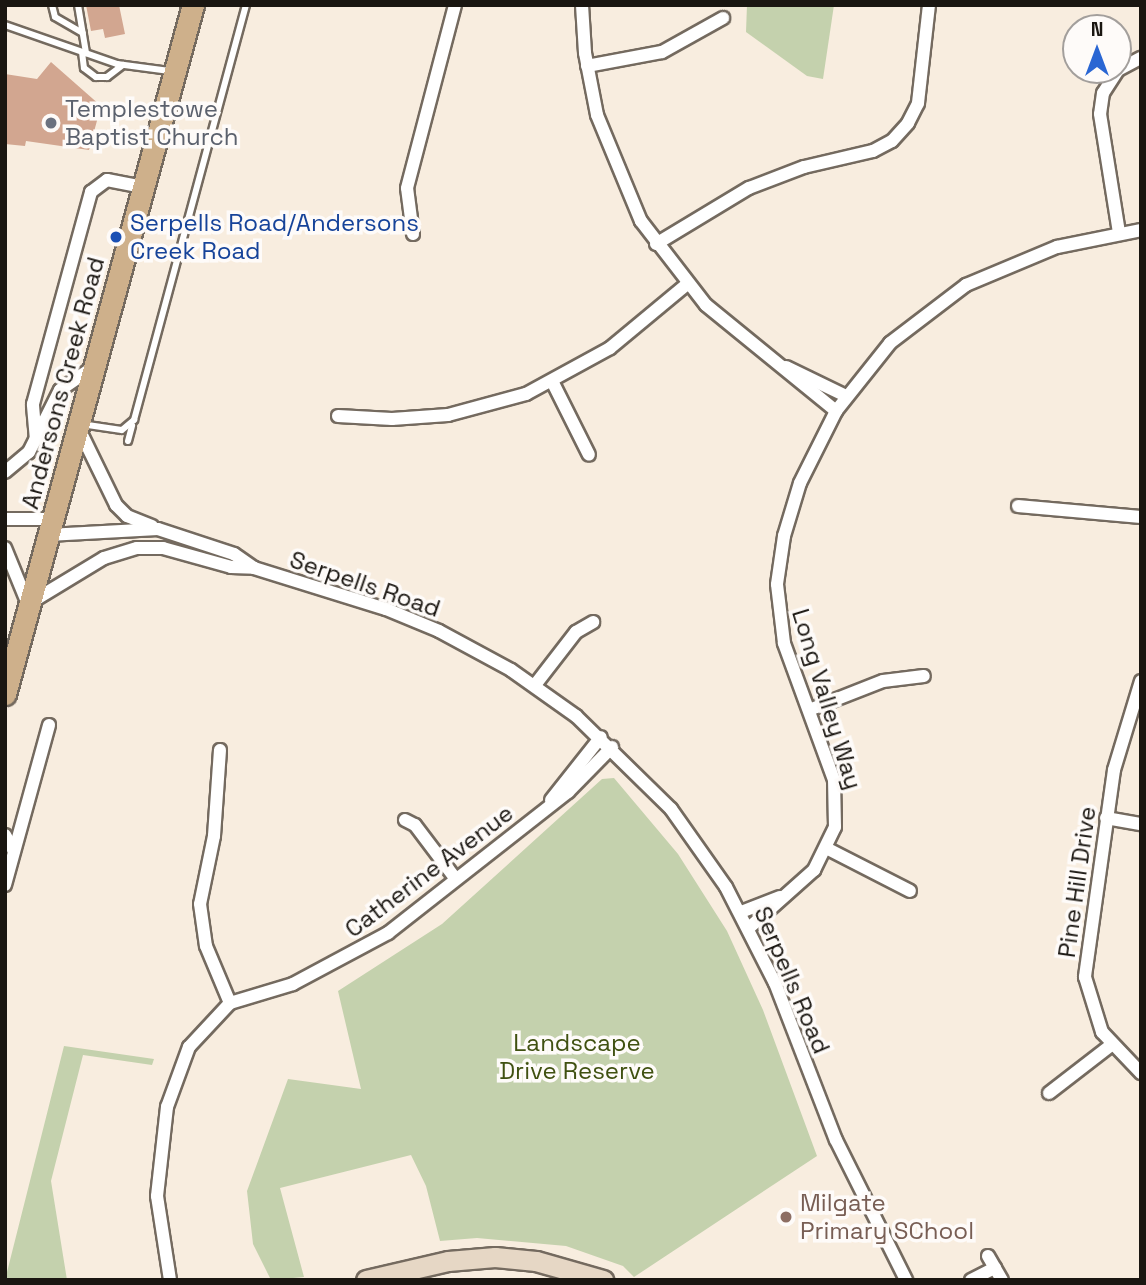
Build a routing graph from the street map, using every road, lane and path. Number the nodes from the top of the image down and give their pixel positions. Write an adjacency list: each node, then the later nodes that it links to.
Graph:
1 (52, 5): 10 (lane)
2 (78, 5): 10 (lane)
3 (193, 5): 14 (main road, Andersons Creek Road)
4 (246, 5): 28 (lane)
5 (455, 5): 19 (street)
6 (582, 5): 13 (street)
7 (929, 5): 20 (street)
8 (723, 18): 13 (street)
9 (5, 25): 11 (lane)
10 (83, 33): 11 (lane)
11 (84, 53): 12 (lane); 12 (lane)
12 (123, 65): 14 (lane)
13 (587, 66): 20 (street)
14 (176, 72): 16 (main road, Andersons Creek Road)
15 (1109, 84): 18 (street)
16 (144, 187): 23 (main road, Andersons Creek Road); 30 (street)
17 (1140, 232): 18 (street, Long Valley Way)
18 (1119, 233): 25 (street, Long Valley Way)
19 (413, 234)
20 (656, 244): 21 (street)
21 (687, 284): 22 (street); 24 (street)
22 (779, 364): 25 (street); 26 (street)
23 (96, 366): 29 (main road, Andersons Creek Road); 30 (street)
24 (553, 383): 27 (street); 32 (street)
25 (846, 396): 26 (street, Long Valley Way)
26 (836, 411): 49 (street, Long Valley Way)
27 (338, 415)
28 (134, 420): 29 (lane); 31 (lane)
29 (78, 425): 37 (main road, Andersons Creek Road); 38 (street, Serpells Road)
30 (36, 440): 33 (street)
31 (128, 441)
32 (589, 455)
33 (5, 472)
34 (1018, 506): 35 (street)
35 (1141, 517)
36 (5, 519): 37 (street, Serpells Road)
37 (51, 527): 38 (street, Serpells Road); 43 (main road, Andersons Creek Road)
38 (168, 532): 39 (street, Serpells Road)
39 (185, 537): 41 (street); 42 (street, Serpells Road)
40 (5, 548): 43 (street)
41 (182, 552): 42 (street, Serpells Road); 43 (street, Serpells Road)
42 (254, 568): 47 (street, Serpells Road)
43 (28, 604): 48 (main road, Andersons Creek Road)
44 (593, 622): 47 (street)
45 (924, 676): 49 (street)
46 (1141, 681): 55 (street, Pine Hill Drive)
47 (535, 685): 51 (street, Serpells Road)
48 (6, 686)
49 (808, 710): 59 (street, Long Valley Way)
50 (49, 725): 60 (street)
51 (601, 737): 52 (street, Serpells Road); 54 (street, Catherine Avenue)
52 (612, 747): 54 (street, Catherine Avenue); 65 (street, Serpells Road)
53 (220, 750): 67 (street)
54 (540, 813): 61 (street, Catherine Avenue)
55 (1106, 818): 57 (street); 68 (street, Pine Hill Drive)
56 (405, 820): 61 (street)
57 (1141, 824)
58 (5, 835): 60 (street)
59 (828, 849): 63 (street); 64 (street, Long Valley Way)
60 (15, 851): 62 (street)
61 (455, 878): 67 (street, Catherine Avenue)
62 (5, 885)
63 (910, 891)
64 (784, 896): 65 (street, Long Valley Way); 66 (street, Long Valley Way)
65 (741, 912): 66 (street, Serpells Road)
66 (750, 927): 77 (street, Serpells Road)
67 (230, 1003): 74 (street)
68 (1111, 1045): 69 (street, Pine Hill Drive); 70 (street)
69 (1141, 1073)
70 (1049, 1093)
71 (988, 1256): 72 (street)
72 (995, 1268): 78 (street); 79 (street)
73 (579, 1275): 75 (street); 76 (street)
74 (170, 1280)
75 (366, 1280)
76 (603, 1280)
77 (905, 1280)
78 (971, 1280)
79 (1002, 1280)

